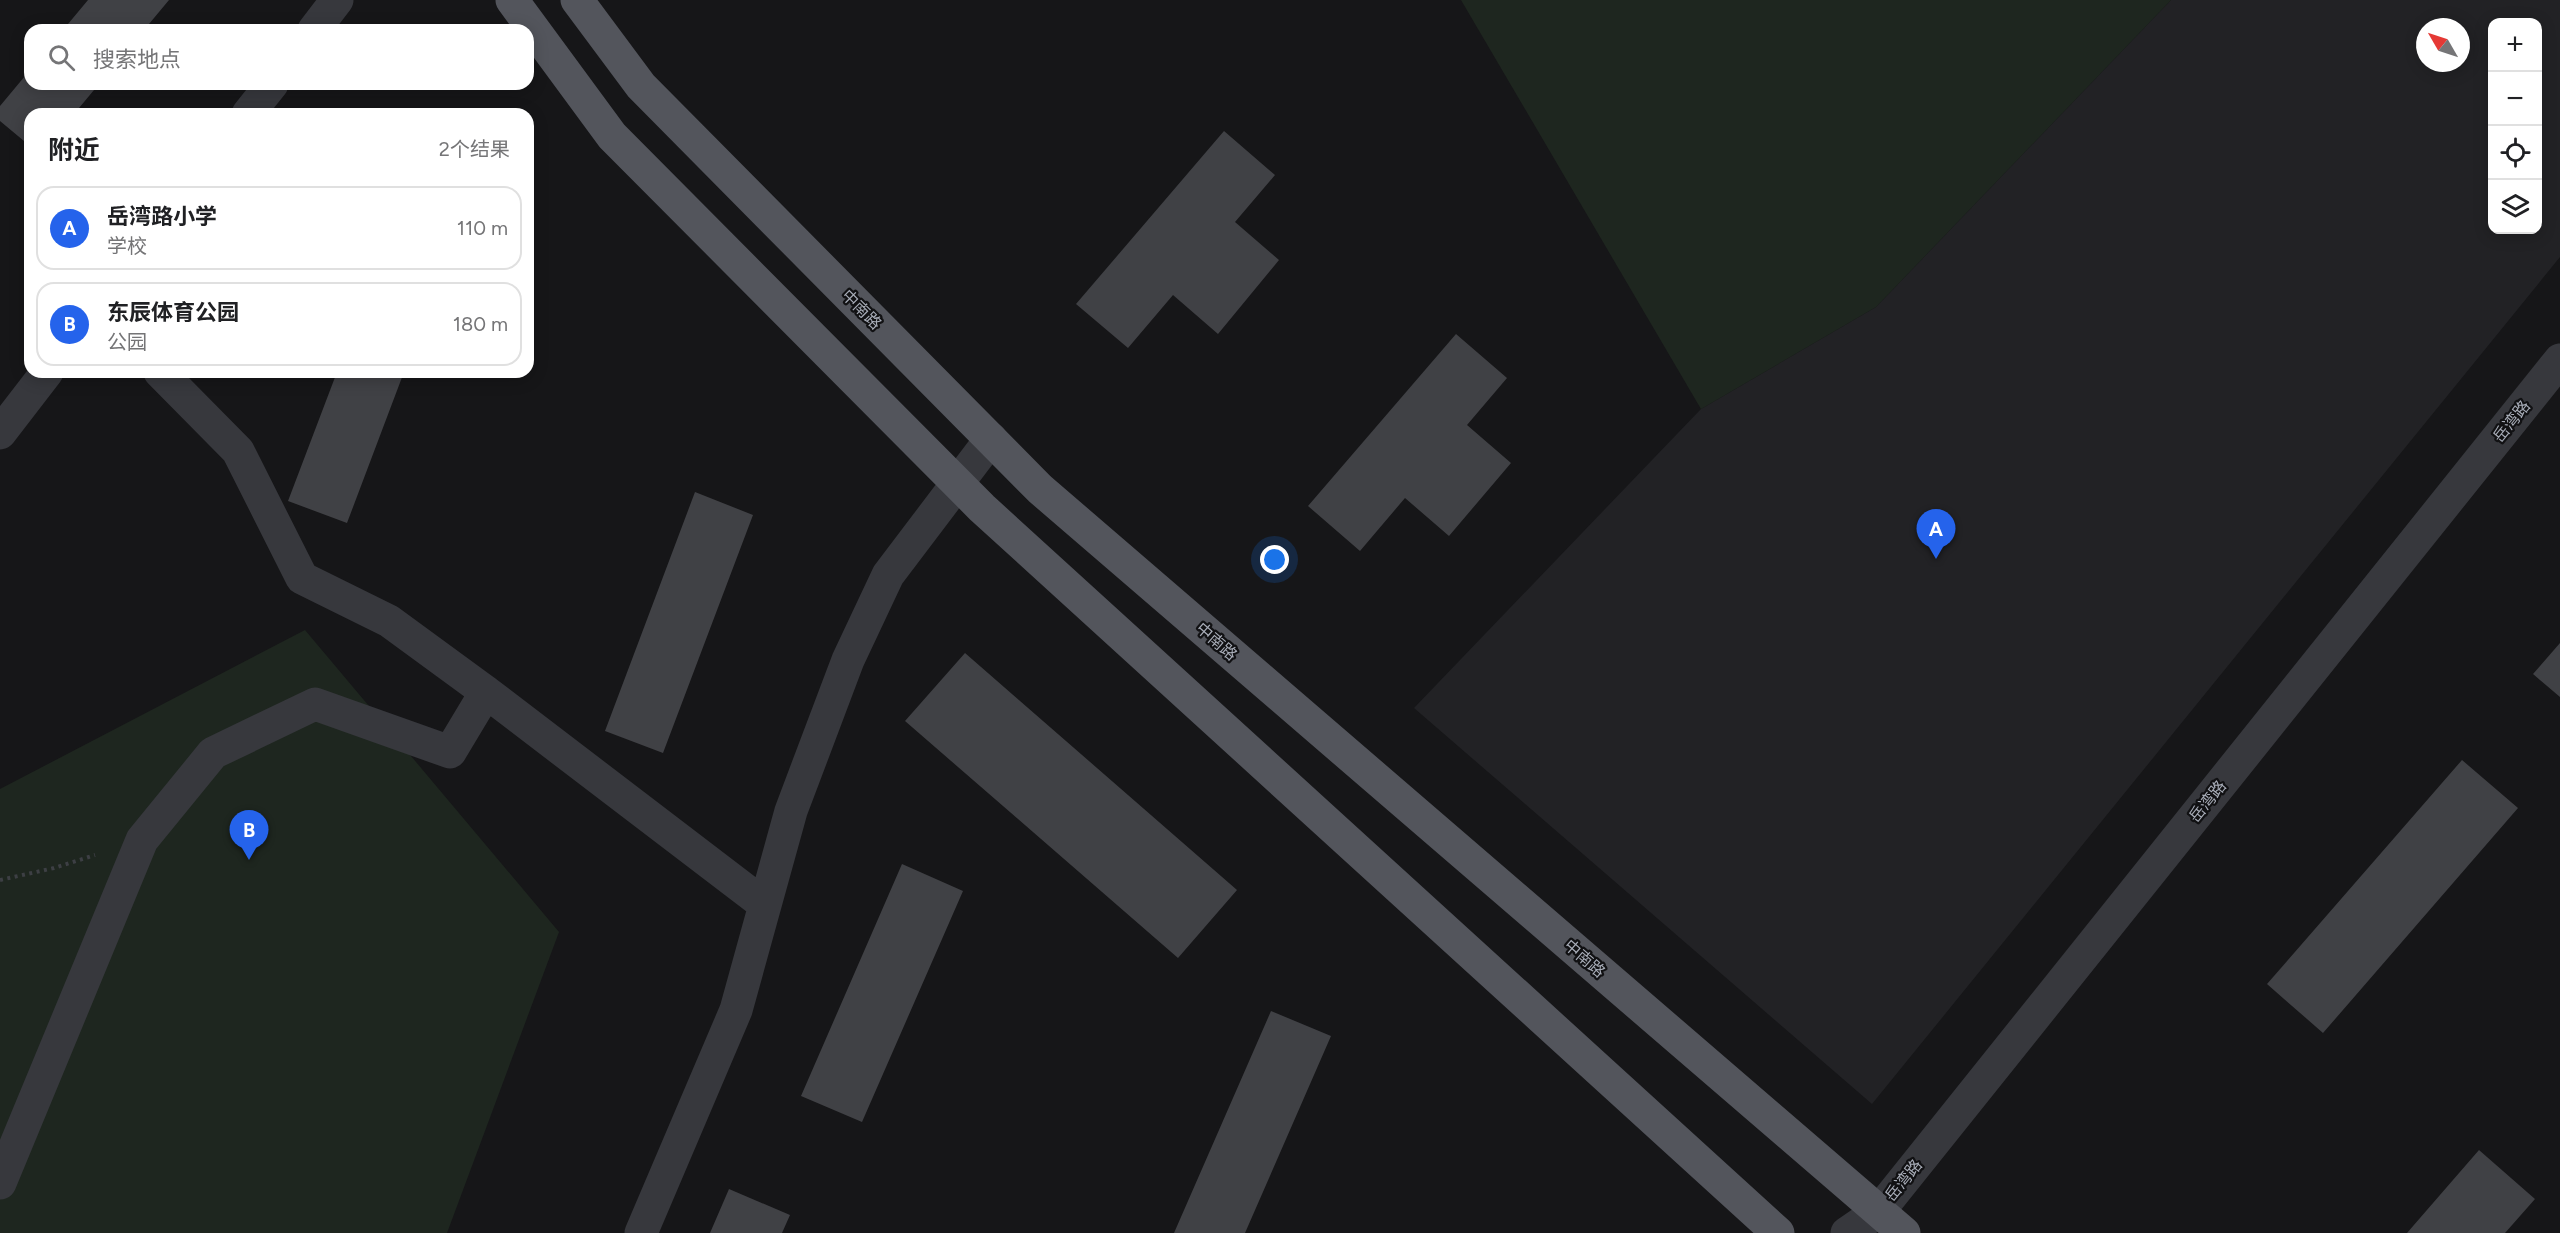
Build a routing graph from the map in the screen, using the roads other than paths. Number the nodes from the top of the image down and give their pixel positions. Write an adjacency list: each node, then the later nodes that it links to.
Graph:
1 (337, 0): 4 (street)
2 (512, 0): 5 (main road)
3 (577, 0): 13 (main road, 中南路)
4 (319, 24)
5 (530, 24)
6 (534, 30): 14 (main road)
7 (267, 90): 8 (street)
8 (253, 108)
9 (2560, 360): 18 (street, 岳湾路)
10 (42, 378): 12 (street)
11 (166, 378): 15 (street)
12 (0, 433)
13 (990, 439): 14 (street); 18 (main road, 中南路)
14 (957, 484): 16 (street); 20 (main road)
15 (486, 692): 16 (street); 17 (street)
16 (765, 905): 19 (street)
17 (0, 1183)
18 (1879, 1211): 21 (street, 岳湾路); 22 (main road, 中南路)
19 (641, 1233)
20 (1778, 1233)
21 (1847, 1233)
22 (1904, 1233)

